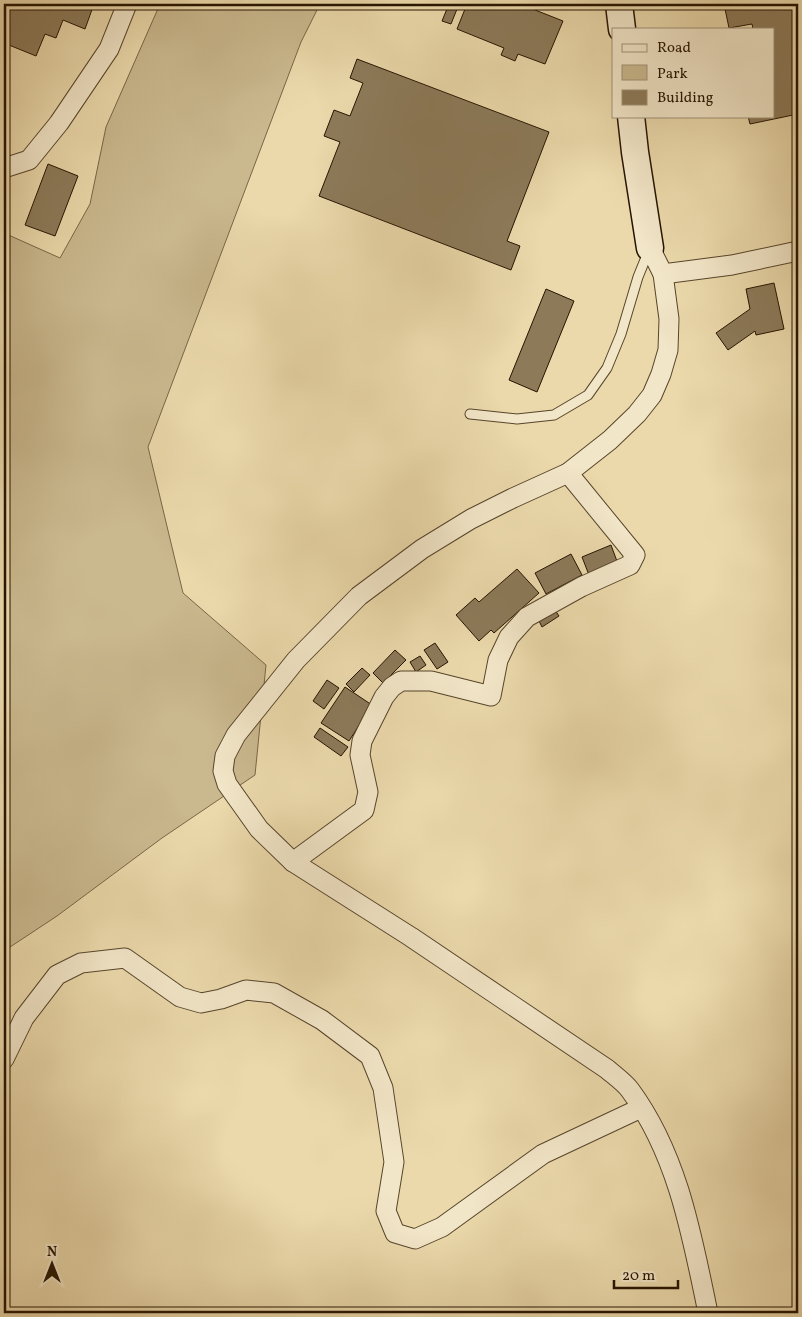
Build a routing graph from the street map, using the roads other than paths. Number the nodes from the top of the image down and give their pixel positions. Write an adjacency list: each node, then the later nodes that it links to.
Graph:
1 (127, 4): 5 (street)
2 (619, 4): 3 (street)
3 (622, 28)
4 (631, 118): 6 (street)
5 (4, 168)
6 (650, 248): 8 (street); 9 (lane)
7 (798, 251): 8 (street)
8 (663, 274): 10 (street)
9 (470, 414)
10 (568, 473): 11 (street); 11 (street)
11 (294, 862): 13 (street)
12 (4, 1059): 13 (street)
13 (641, 1108): 14 (street)
14 (708, 1313)

